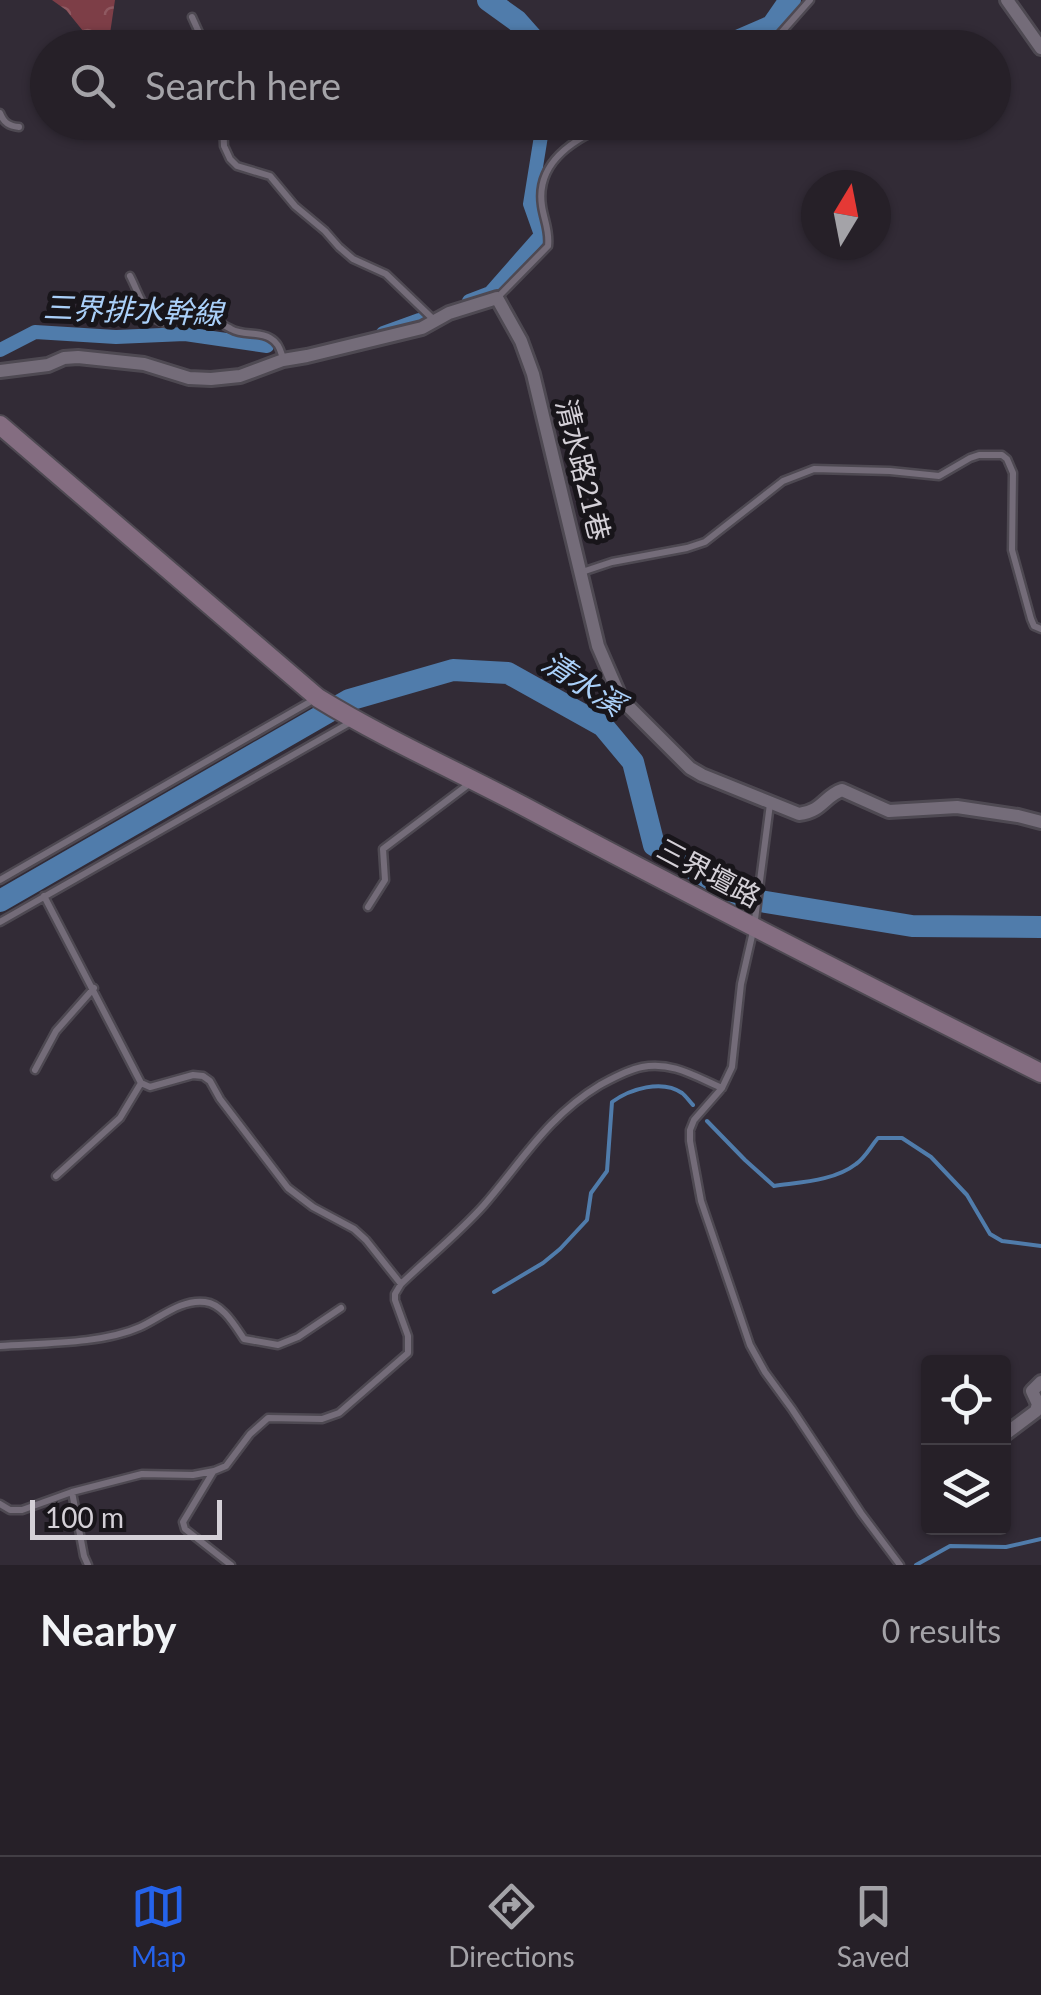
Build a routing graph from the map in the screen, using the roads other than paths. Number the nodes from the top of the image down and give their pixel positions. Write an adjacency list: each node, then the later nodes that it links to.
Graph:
1 (810, 0): 5 (lane)
2 (1007, 0): 6 (street)
3 (192, 17): 4 (lane)
4 (198, 30)
5 (784, 30)
6 (1041, 48)
7 (0, 113): 8 (lane)
8 (19, 128)
9 (224, 140): 13 (lane)
10 (577, 140): 12 (lane)
11 (130, 276): 14 (lane)
12 (497, 298): 13 (street); 17 (street, 清水路21巷)
13 (434, 321): 14 (street)
14 (283, 360): 15 (street)
15 (0, 370)
16 (0, 425): 19 (street)
17 (582, 572): 18 (lane); 22 (street, 清水路21巷)
18 (1041, 629)
19 (317, 698): 20 (street, 三界壇路); 24 (lane)
20 (353, 720): 21 (street, 三界壇路); 25 (lane)
21 (474, 780): 26 (lane); 28 (street, 三界壇路)
22 (770, 803): 23 (street, 清水路21巷); 28 (lane)
23 (1041, 822)
24 (0, 880)
25 (44, 896): 27 (lane); 29 (lane)
26 (368, 907)
27 (0, 922)
28 (753, 928): 31 (street, 三界壇路); 33 (lane)
29 (94, 988): 30 (lane); 32 (lane)
30 (35, 1070)
31 (1041, 1073)
32 (142, 1083): 34 (lane); 35 (lane)
33 (722, 1088): 35 (lane); 45 (lane)
34 (56, 1176)
35 (400, 1284): 40 (lane)
36 (342, 1308): 37 (lane)
37 (0, 1346)
38 (1041, 1382): 39 (street)
39 (1011, 1430)
40 (214, 1471): 41 (lane); 44 (lane)
41 (72, 1492): 42 (lane); 43 (lane)
42 (0, 1504)
43 (88, 1565)
44 (232, 1565)
45 (900, 1565)

